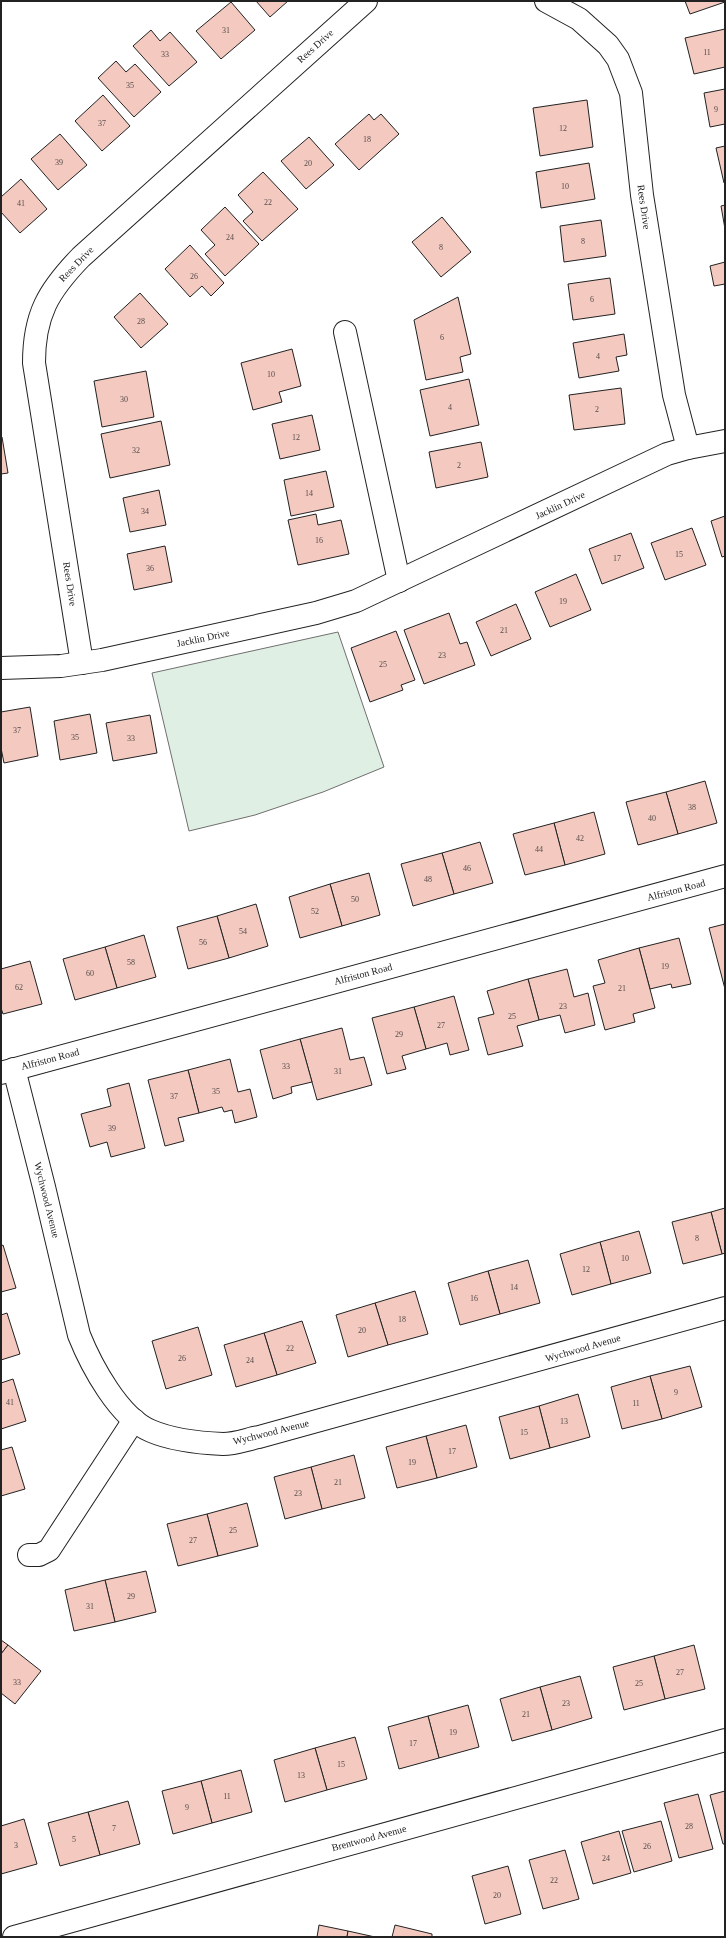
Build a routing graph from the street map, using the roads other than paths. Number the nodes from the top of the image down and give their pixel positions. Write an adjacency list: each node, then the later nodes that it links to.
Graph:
1 (366, 1): 7 (street, Rees Drive)
2 (546, 1): 5 (street, Rees Drive)
3 (345, 332): 6 (street)
4 (725, 441): 5 (street, Jacklin Drive)
5 (688, 448): 6 (street, Jacklin Drive)
6 (399, 581): 7 (street, Jacklin Drive)
7 (82, 663): 8 (street, Jacklin Drive)
8 (1, 668)
9 (725, 876): 10 (street, Alfriston Road)
10 (8, 1071): 12 (street, Wychwood Avenue)
11 (725, 1308): 12 (street, Wychwood Avenue)
12 (134, 1420): 13 (street)
13 (29, 1555)
14 (725, 1740): 15 (street, Brentwood Avenue)
15 (14, 1937)

